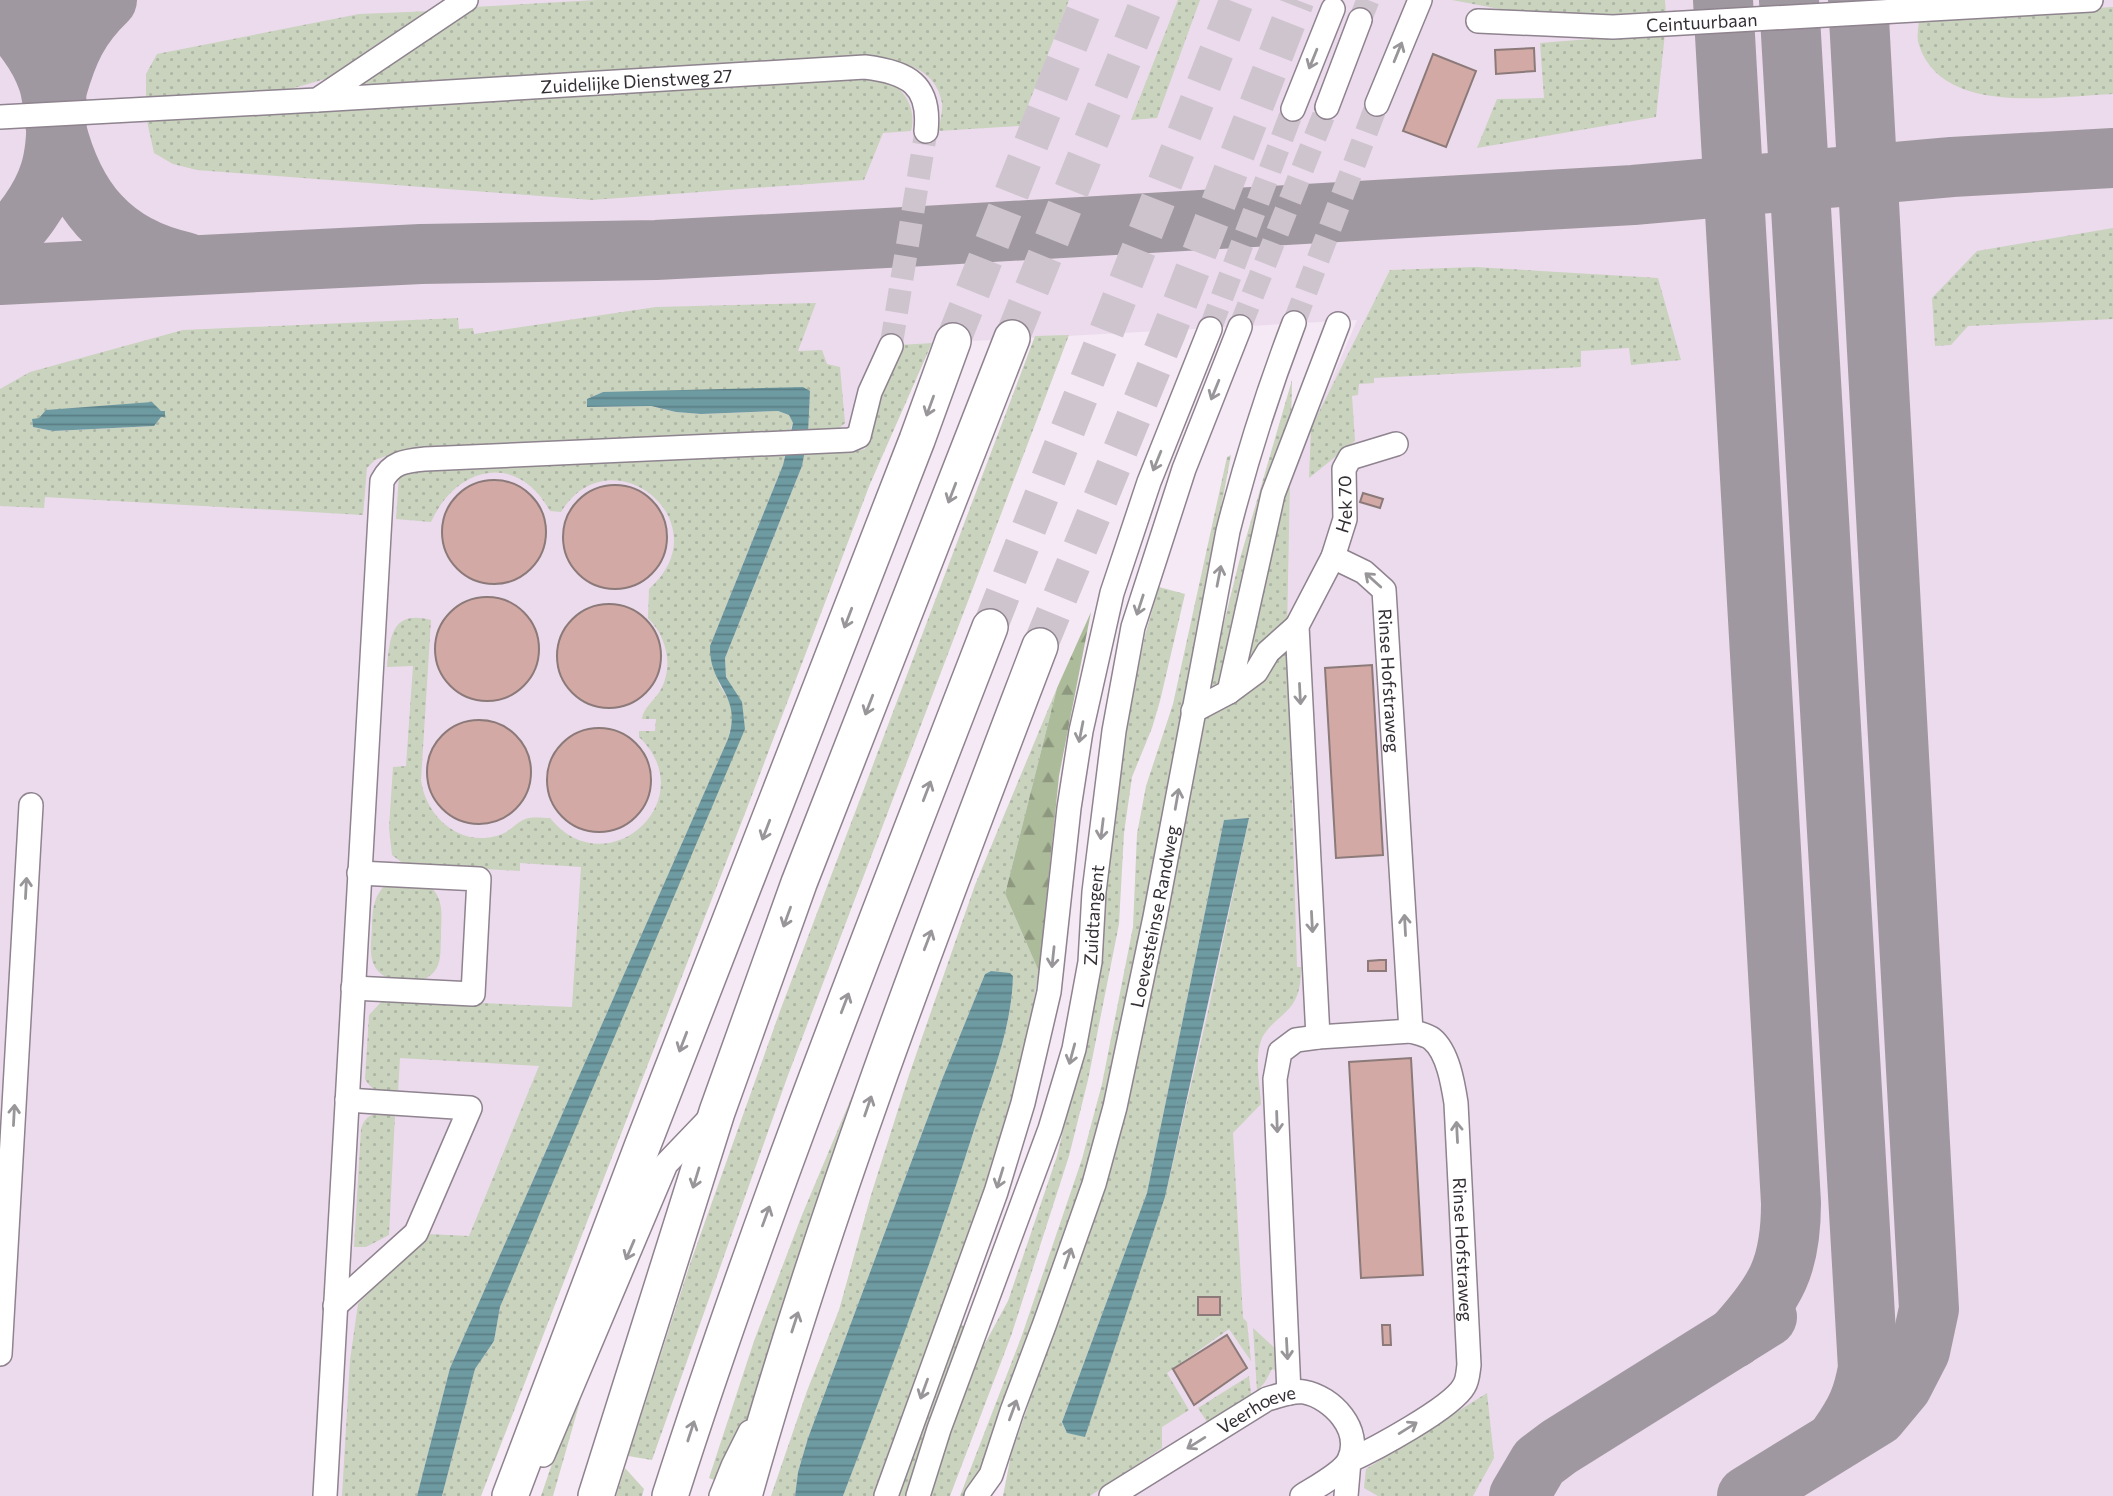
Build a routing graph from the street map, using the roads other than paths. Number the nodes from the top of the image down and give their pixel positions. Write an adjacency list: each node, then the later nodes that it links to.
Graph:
1 (466, 0): 8 (street)
2 (1420, 0): 9 (street, one-way to 2)
3 (2091, 0): 4 (street, Ceintuurbaan)
4 (1791, 8): 7 (street, Ceintuurbaan)
5 (1334, 9): 11 (street, one-way to 11)
6 (1360, 20): 10 (street)
7 (1478, 21)
8 (317, 100): 12 (street, Zuidelijke Dienstweg 27); 13 (street, Zuidelijke Dienstweg 27)
9 (1377, 104)
10 (1327, 107)
11 (1293, 109)
12 (0, 117)
13 (926, 124)
14 (1294, 323): 28 (street, Loevesteinse Randweg, one-way to 14)
15 (1338, 324): 27 (street)
16 (1240, 327): 29 (street, Zuidtangent, one-way to 29)
17 (1210, 329): 26 (street, one-way to 26)
18 (1012, 338): 36 (highway, one-way to 36)
19 (953, 341): 45 (highway, one-way to 45)
20 (891, 346): 31 (street)
21 (1396, 444): 22 (street, Hek 70)
22 (1334, 556): 24 (street); 33 (street, Rinse Hofstraweg, one-way to 22)
23 (990, 626): 48 (highway, one-way to 23)
24 (1297, 626): 27 (street); 34 (street, one-way to 34)
25 (1040, 646): 39 (highway, one-way to 25)
26 (1095, 670): 29 (street); 51 (street, one-way to 51)
27 (1229, 692): 28 (street)
28 (1193, 711): 42 (street, Loevesteinse Randweg, one-way to 28)
29 (1110, 758): 52 (street, Zuidtangent, one-way to 52)
30 (31, 805): 38 (street, one-way to 30)
31 (359, 873): 32 (street); 32 (street)
32 (353, 988): 35 (street)
33 (1411, 1031): 34 (street); 41 (street, Rinse Hofstraweg, one-way to 33)
34 (1318, 1037): 40 (street, one-way to 40)
35 (347, 1100): 37 (street); 37 (street)
36 (716, 1112): 46 (street, one-way to 46); 47 (highway, one-way to 47)
37 (335, 1306): 44 (street)
38 (0, 1354)
39 (774, 1387): 49 (street); 50 (highway)
40 (1289, 1393): 41 (street, Veerhoeve); 43 (street, Veerhoeve, one-way to 43)
41 (1349, 1461): 55 (street); 56 (street)
42 (993, 1485): 53 (street, Loevesteinse Randweg)
43 (1139, 1489): 54 (street, Veerhoeve)
44 (325, 1496)
45 (510, 1496)
46 (519, 1496)
47 (596, 1496)
48 (670, 1496)
49 (721, 1496)
50 (744, 1496)
51 (886, 1496)
52 (918, 1496)
53 (976, 1496)
54 (1111, 1496)
55 (1301, 1496)
56 (1346, 1496)

